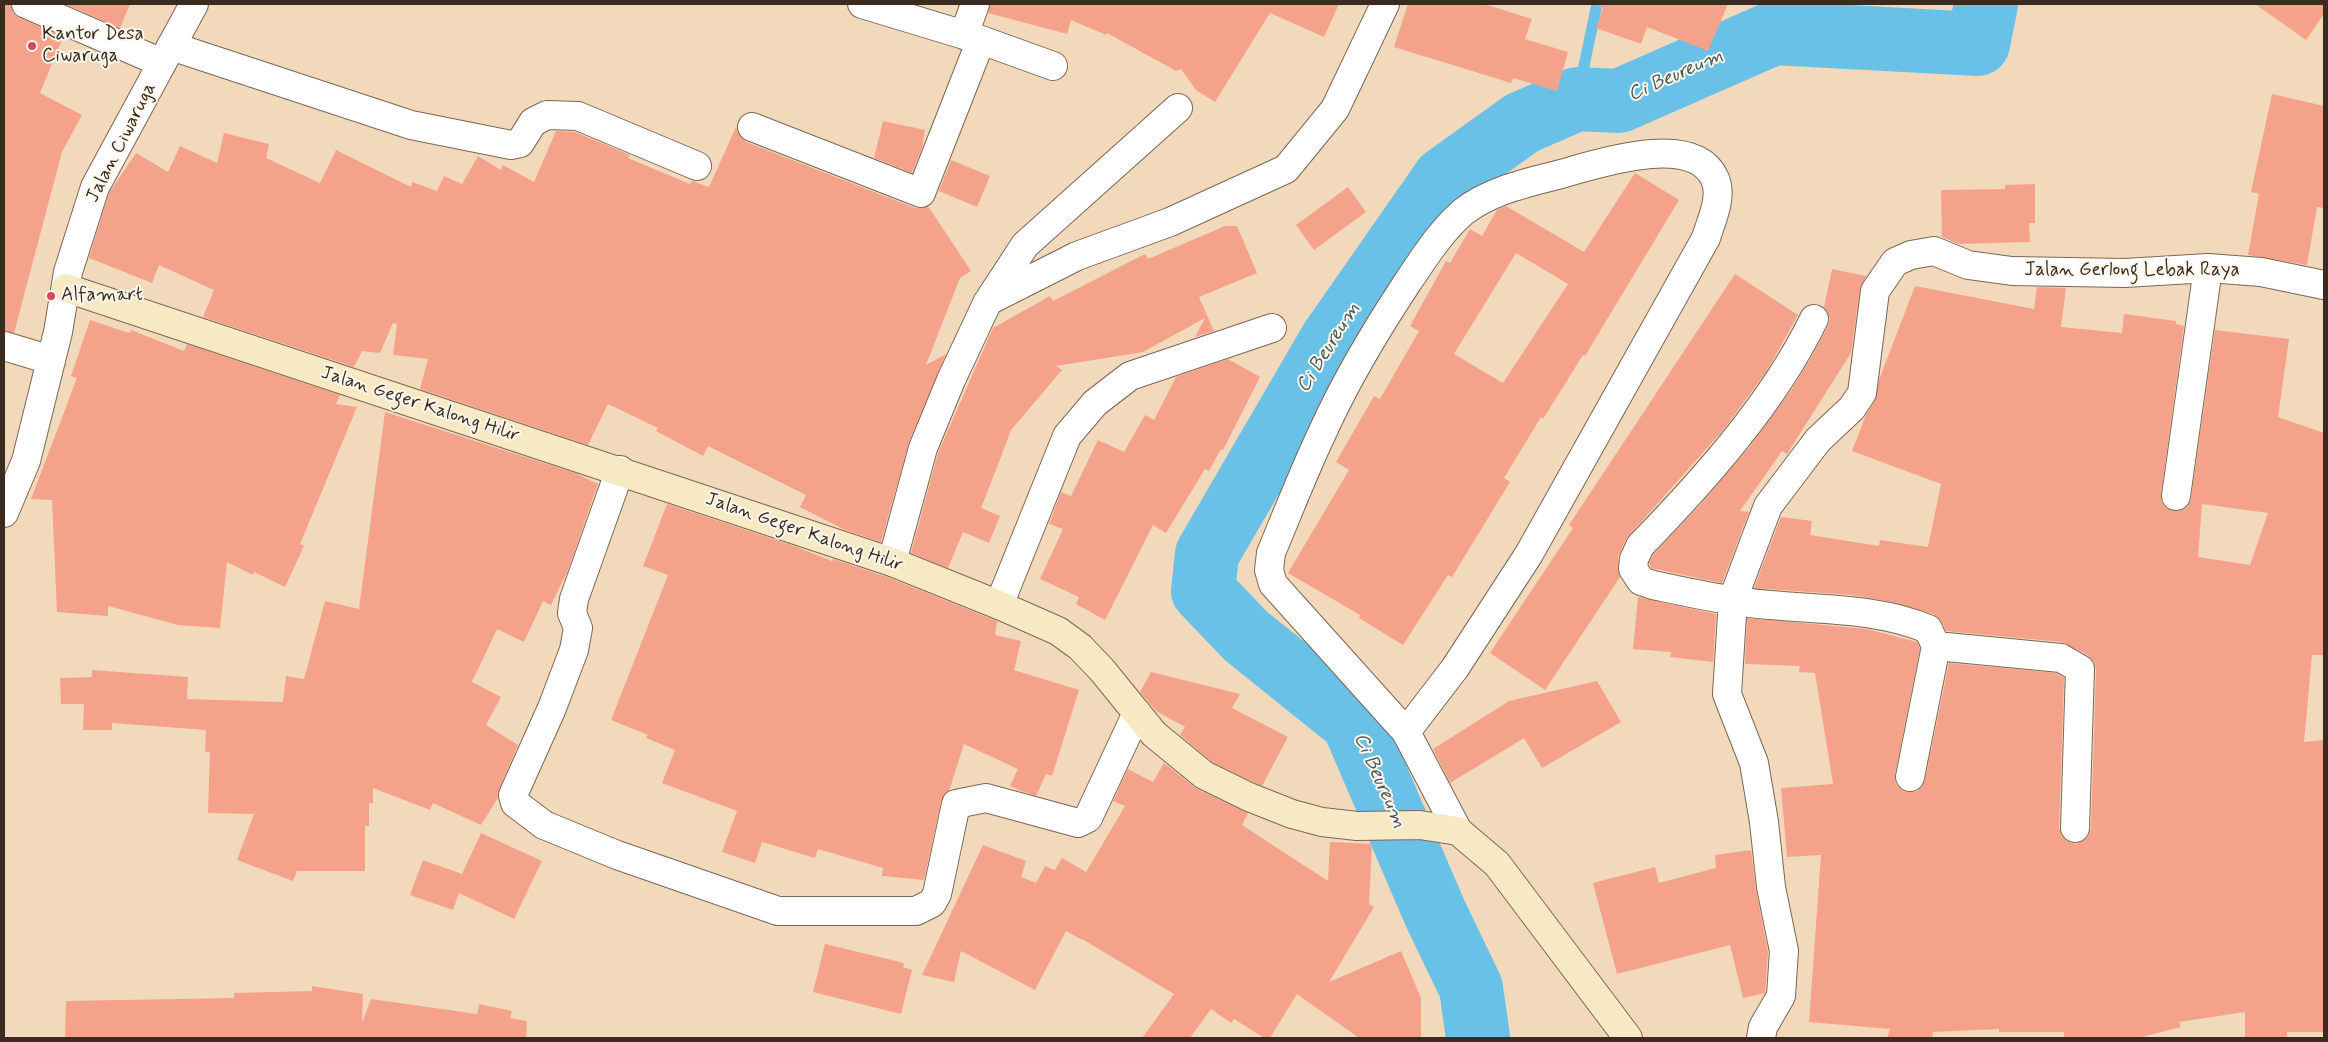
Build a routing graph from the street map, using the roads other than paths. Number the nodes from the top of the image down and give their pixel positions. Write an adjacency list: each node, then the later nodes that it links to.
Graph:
1 (26, 4): 7 (street)
2 (194, 4): 7 (street, Jalan Ciwaruga)
3 (862, 4): 6 (street)
4 (975, 4): 6 (street)
5 (1385, 4): 15 (street)
6 (972, 38): 8 (street); 10 (street)
7 (166, 55): 11 (street); 14 (street, Jalan Ciwaruga)
8 (1052, 66)
9 (1178, 108): 15 (street)
10 (752, 127)
11 (697, 166)
12 (2208, 268): 13 (street, Jalan Gerlong Lebak Raya); 21 (street); 24 (street, Jalan Gerlong Lebak Raya)
13 (2324, 285)
14 (66, 288): 19 (street); 20 (main road, Jalan Geger Kalong Hilir)
15 (988, 301): 23 (street)
16 (1814, 319): 24 (street)
17 (1272, 328): 25 (street)
18 (4, 346): 19 (street)
19 (51, 360): 22 (street)
20 (620, 470): 23 (main road, Jalan Geger Kalong Hilir); 27 (street)
21 (2176, 496)
22 (4, 514)
23 (892, 562): 25 (main road, Jalan Geger Kalong Hilir)
24 (1733, 600): 26 (street); 33 (street, Jalan Gerlong Lebak Raya)
25 (999, 605): 27 (main road, Jalan Geger Kalong Hilir)
26 (1936, 646): 29 (street); 30 (street)
27 (1137, 713): 31 (main road, Jalan Geger Kalong Hilir)
28 (1406, 732): 28 (street); 31 (street)
29 (1910, 777)
30 (2075, 828)
31 (1458, 831): 32 (main road)
32 (1628, 1038)
33 (1761, 1038)

